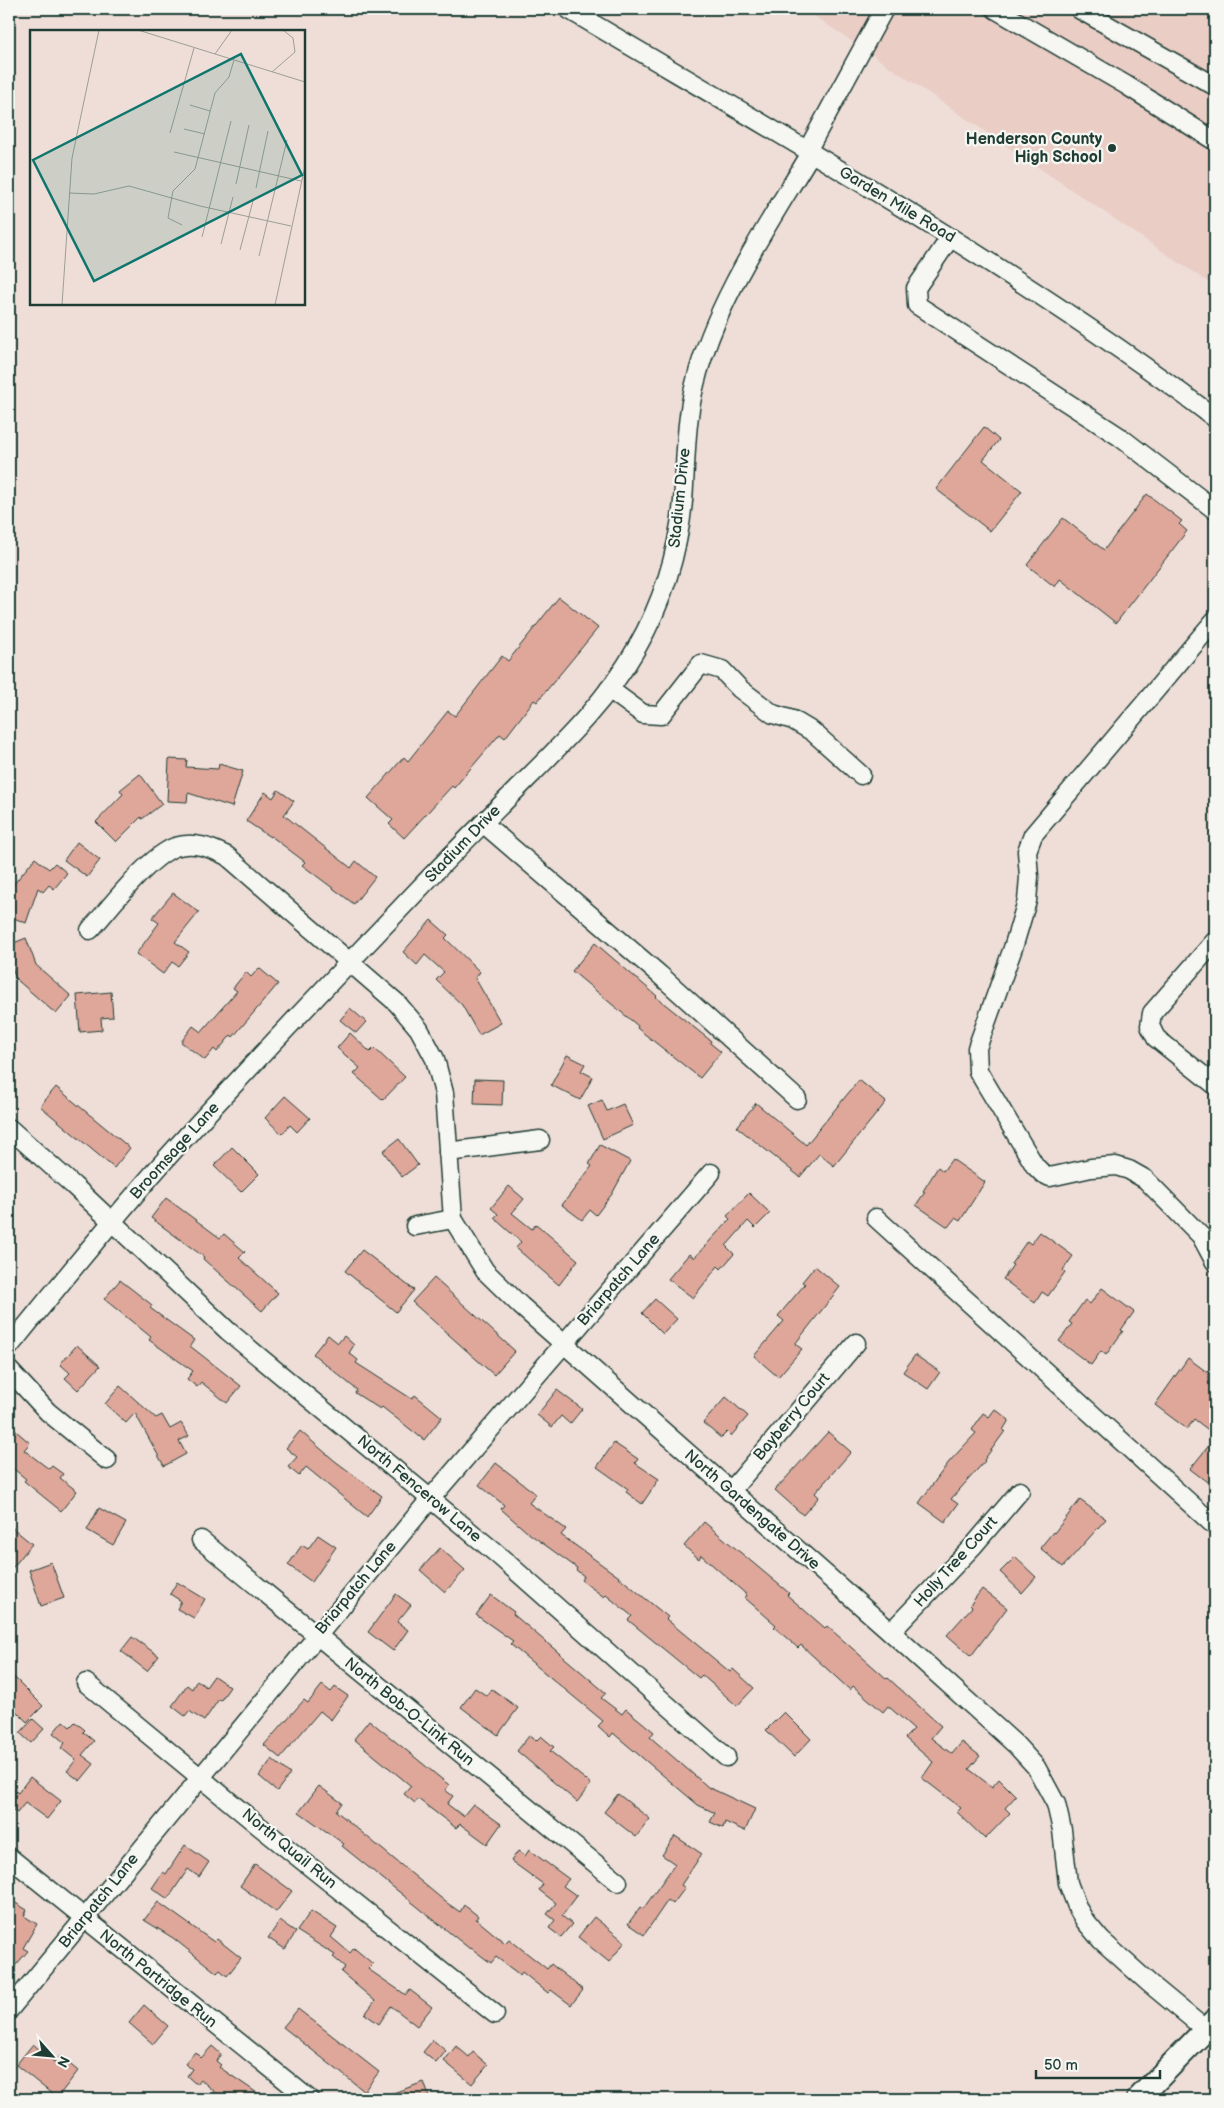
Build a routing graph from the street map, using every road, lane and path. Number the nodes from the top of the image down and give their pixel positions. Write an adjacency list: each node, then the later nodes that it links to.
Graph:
1 (568, 9): 7 (street, Garden Mile Road)
2 (884, 9): 7 (street, Stadium Drive)
3 (995, 9): 6 (street)
4 (1080, 9): 5 (street)
5 (1215, 86)
6 (1215, 141)
7 (809, 152): 8 (street, Garden Mile Road); 12 (street, Stadium Drive)
8 (950, 238): 9 (street, Garden Mile Road); 10 (street)
9 (1215, 418)
10 (1215, 510)
11 (1215, 620): 28 (street)
12 (609, 688): 13 (street); 14 (street, Stadium Drive)
13 (861, 775)
14 (483, 823): 17 (street, Stadium Drive); 19 (street)
15 (90, 930): 17 (street, North Gardengate Drive)
16 (1215, 941): 18 (street)
17 (350, 962): 22 (street, North Gardengate Drive); 26 (street, Broomsage Lane)
18 (1215, 1085)
19 (797, 1099)
20 (9, 1128): 26 (street, North Fencerow Lane)
21 (540, 1140): 22 (street)
22 (448, 1152): 24 (street, North Gardengate Drive)
23 (711, 1173): 30 (street, Briarpatch Lane)
24 (453, 1218): 27 (street); 30 (street, North Gardengate Drive)
25 (876, 1218): 37 (street)
26 (111, 1222): 31 (street, Broomsage Lane); 36 (street, North Fencerow Lane)
27 (415, 1226)
28 (1215, 1262)
29 (856, 1343): 35 (street, Bayberry Court)
30 (564, 1344): 35 (street, North Gardengate Drive); 36 (street, Briarpatch Lane)
31 (9, 1348)
32 (9, 1370): 33 (street)
33 (107, 1460)
34 (1020, 1491): 39 (street, Holly Tree Court)
35 (730, 1492): 39 (street, North Gardengate Drive)
36 (431, 1498): 40 (street, Briarpatch Lane); 42 (street, North Fencerow Lane)
37 (1215, 1526)
38 (201, 1540): 40 (street, North Bob-O-Link Run)
39 (891, 1632): 49 (street, North Gardengate Drive)
40 (316, 1636): 43 (street, Briarpatch Lane); 45 (street, North Bob-O-Link Run)
41 (86, 1683): 43 (street, North Quail Run)
42 (726, 1757)
43 (200, 1776): 46 (street, Briarpatch Lane); 48 (street, North Quail Run)
44 (9, 1857): 46 (street, North Partridge Run)
45 (618, 1882)
46 (85, 1920): 47 (street, Briarpatch Lane); 50 (street, North Partridge Run)
47 (9, 2010)
48 (495, 2014)
49 (1211, 2025): 51 (main road)
50 (309, 2099)
51 (1138, 2099)

